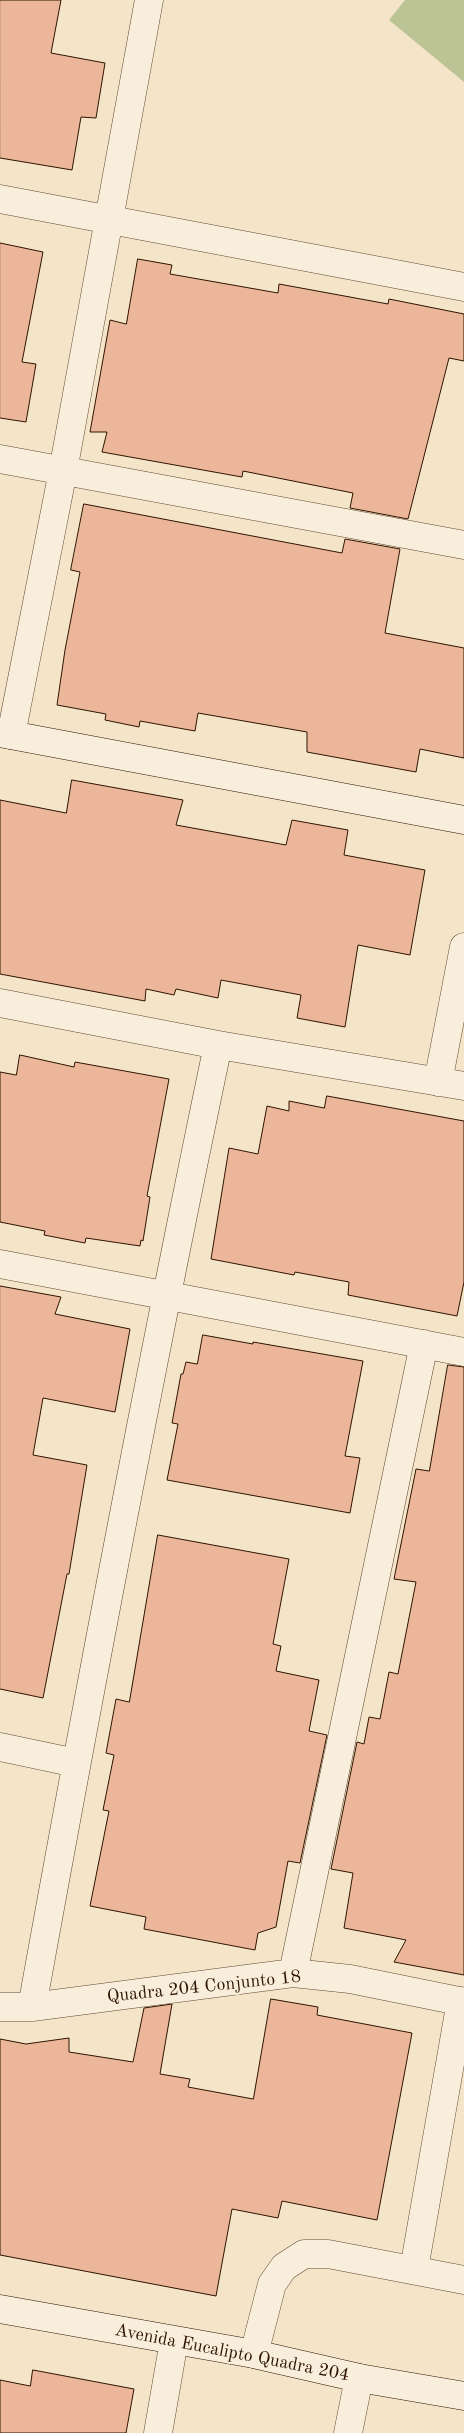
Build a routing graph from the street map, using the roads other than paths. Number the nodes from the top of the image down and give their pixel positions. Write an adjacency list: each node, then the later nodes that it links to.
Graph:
1 (149, 0): 3 (street)
2 (0, 199): 3 (street)
3 (108, 219): 4 (street); 6 (street)
4 (464, 287)
5 (0, 459): 6 (street)
6 (63, 471): 7 (street); 8 (street)
7 (464, 544)
8 (6, 734): 9 (street)
9 (464, 820)
10 (464, 947): 13 (street)
11 (0, 1003): 12 (street)
12 (218, 1045): 13 (street); 16 (street)
13 (438, 1082): 14 (street)
14 (464, 1086)
15 (0, 1264): 16 (street)
16 (166, 1295): 17 (street); 20 (street)
17 (424, 1344): 18 (street); 21 (street)
18 (464, 1352)
19 (0, 1747): 20 (street)
20 (76, 1763): 24 (street)
21 (293, 1973): 22 (street, Quadra 204 Conjunto 18); 24 (street, Quadra 204 Conjunto 18)
22 (462, 2001): 25 (street)
23 (0, 2007): 24 (street, Quadra 204 Conjunto 18)
24 (32, 2007)
25 (414, 2269): 26 (street); 29 (street)
26 (464, 2280)
27 (0, 2309): 28 (street, Avenida Eucalipto Quadra 204)
28 (174, 2342): 29 (street, Avenida Eucalipto Quadra 204); 32 (street)
29 (254, 2354): 30 (street, Avenida Eucalipto Quadra 204)
30 (359, 2378): 31 (street, Avenida Eucalipto Quadra 204); 33 (street)
31 (464, 2396)
32 (158, 2433)
33 (348, 2433)

